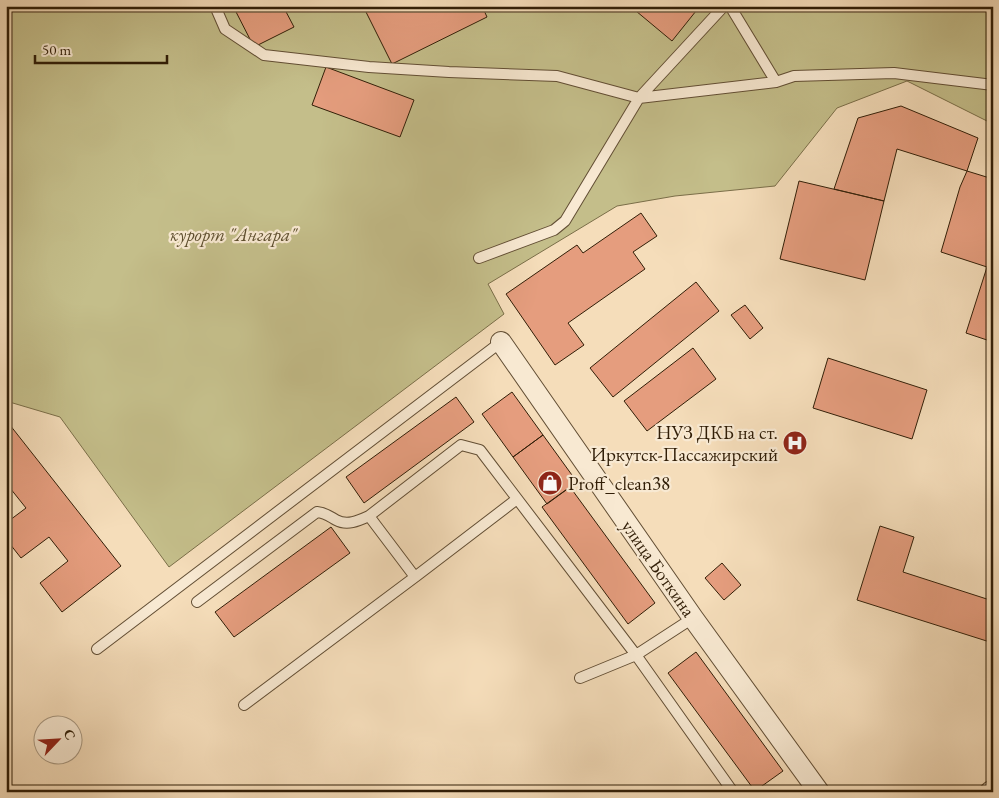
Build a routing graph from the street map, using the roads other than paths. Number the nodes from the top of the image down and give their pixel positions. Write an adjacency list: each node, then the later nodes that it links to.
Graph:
1 (215, 6): 6 (lane)
2 (724, 6): 6 (lane)
3 (730, 6): 4 (lane)
4 (776, 82): 5 (lane); 6 (lane)
5 (993, 85)
6 (639, 98): 7 (lane)
7 (480, 258)
8 (501, 342): 13 (street, улица Боткина); 14 (lane)
9 (517, 498): 10 (lane); 11 (lane); 15 (lane)
10 (368, 516): 11 (lane); 12 (lane)
11 (415, 577): 17 (lane)
12 (197, 602)
13 (693, 618): 15 (lane); 19 (street, улица Боткина)
14 (97, 650)
15 (636, 655): 16 (lane); 18 (lane)
16 (580, 678)
17 (244, 705)
18 (733, 792)
19 (819, 792)

